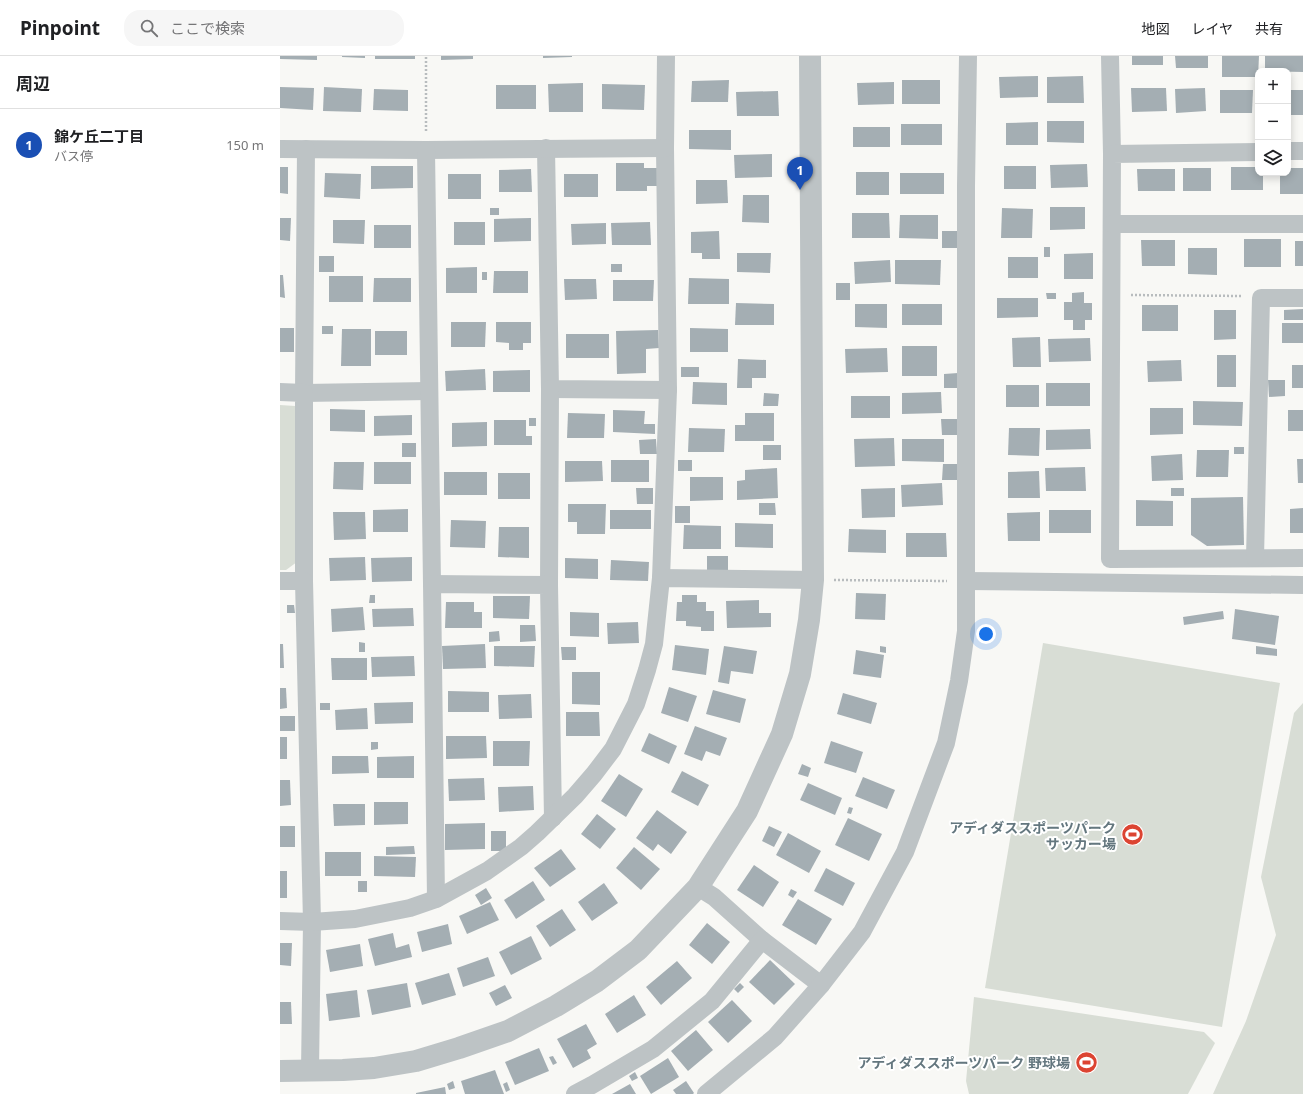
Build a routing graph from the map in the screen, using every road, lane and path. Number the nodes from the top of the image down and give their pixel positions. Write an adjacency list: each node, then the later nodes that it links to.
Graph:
1 (426, 56): 10 (path)
2 (666, 56): 7 (street)
3 (810, 56): 28 (street)
4 (968, 56): 31 (street)
5 (1110, 56): 14 (street)
6 (546, 148): 7 (street); 10 (street); 20 (street)
7 (665, 148): 21 (street)
8 (280, 149): 9 (street)
9 (306, 149): 10 (street); 24 (street)
10 (426, 150): 22 (street)
11 (1291, 151): 12 (street)
12 (1303, 151)
13 (1255, 152): 14 (street)
14 (1112, 154): 15 (street)
15 (1112, 224): 16 (street); 25 (street)
16 (1303, 224)
17 (1128, 295): 18 (path)
18 (1240, 295)
19 (1303, 298): 25 (street)
20 (550, 389): 21 (street); 33 (street)
21 (668, 390): 27 (street)
22 (429, 391): 24 (street); 32 (street)
23 (280, 392): 24 (street)
24 (304, 393): 30 (street)
25 (1255, 558): 26 (street)
26 (1303, 558)
27 (662, 578): 28 (street); 35 (street)
28 (823, 580): 31 (path); 36 (street)
29 (280, 581): 30 (street)
30 (304, 581): 39 (street)
31 (966, 581): 34 (street); 41 (street)
32 (432, 584): 33 (street); 37 (street)
33 (549, 585): 35 (street)
34 (1303, 585)
35 (553, 818): 37 (street)
36 (698, 887): 40 (street); 43 (street)
37 (436, 899): 39 (street)
38 (280, 921): 39 (street)
39 (312, 922): 43 (street)
40 (762, 940): 41 (street); 44 (street)
41 (821, 985): 45 (street)
42 (280, 1071): 43 (street)
43 (310, 1071)
44 (575, 1094)
45 (706, 1094)

